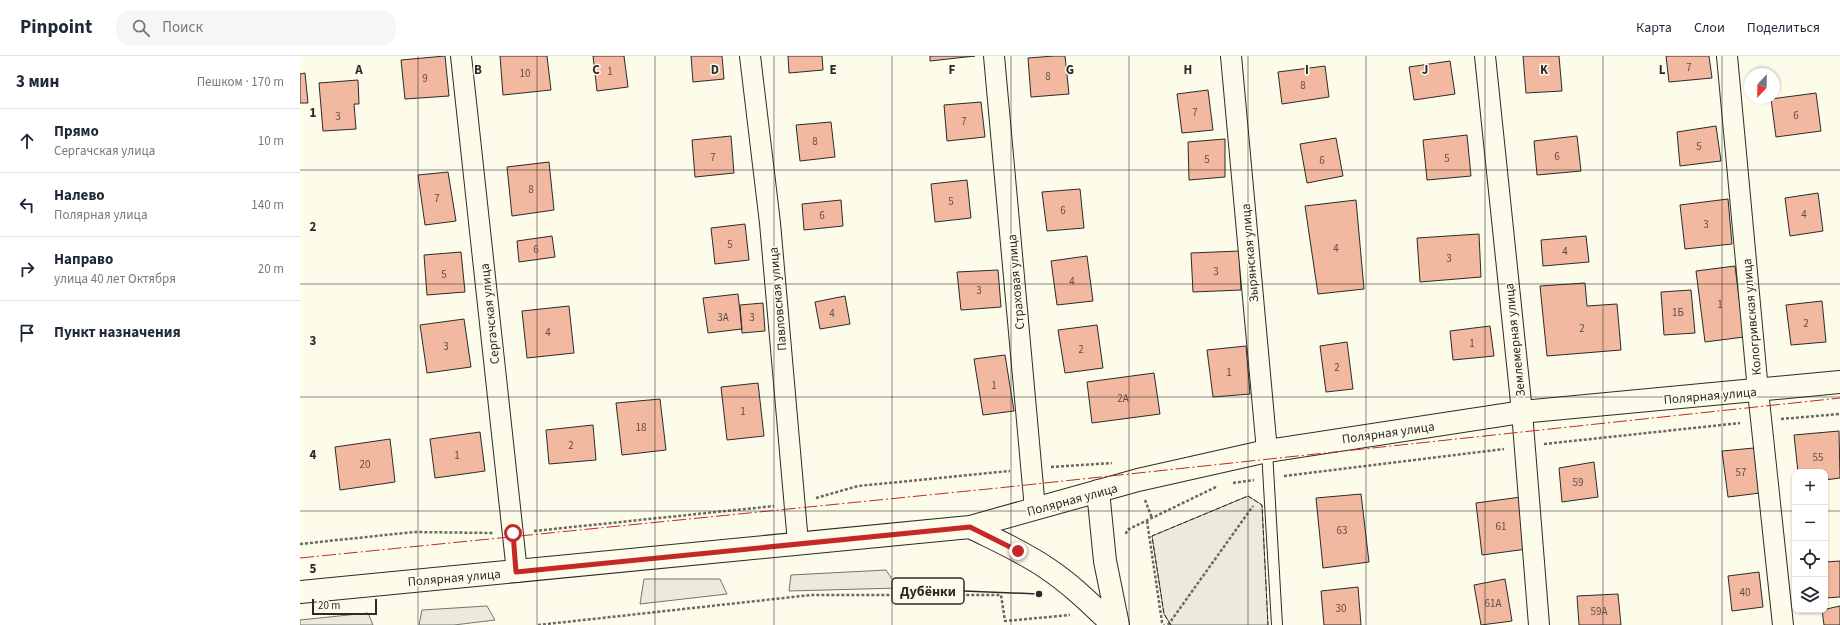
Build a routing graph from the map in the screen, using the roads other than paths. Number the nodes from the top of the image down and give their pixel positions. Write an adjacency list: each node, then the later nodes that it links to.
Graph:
1 (461, 56): 15 (street, Сергачская улица)
2 (750, 56): 14 (street, Павловская улица)
3 (994, 56): 12 (street, Страховая улица)
4 (1231, 56): 10 (street, Зырянская улица)
5 (1485, 56): 9 (street, Землемерная улица)
6 (1727, 56): 8 (street, Кологривская улица)
7 (1840, 382): 8 (main road, Полярная улица)
8 (1758, 391): 9 (main road, Полярная улица); 21 (street, Кологривская улица)
9 (1522, 412): 10 (main road, Полярная улица); 20 (street, Землемерная улица)
10 (1267, 450): 11 (main road, Полярная улица); 19 (lane)
11 (1098, 491): 12 (main road, Полярная улица); 18 (main road)
12 (1035, 509): 13 (main road, Полярная улица)
13 (970, 527): 14 (main road, Полярная улица); 17 (main road)
14 (798, 543): 15 (main road, Полярная улица)
15 (516, 572): 16 (main road, Полярная улица)
16 (300, 592)
17 (1113, 625)
18 (1118, 625)
19 (1277, 625)
20 (1539, 625)
21 (1782, 625)

